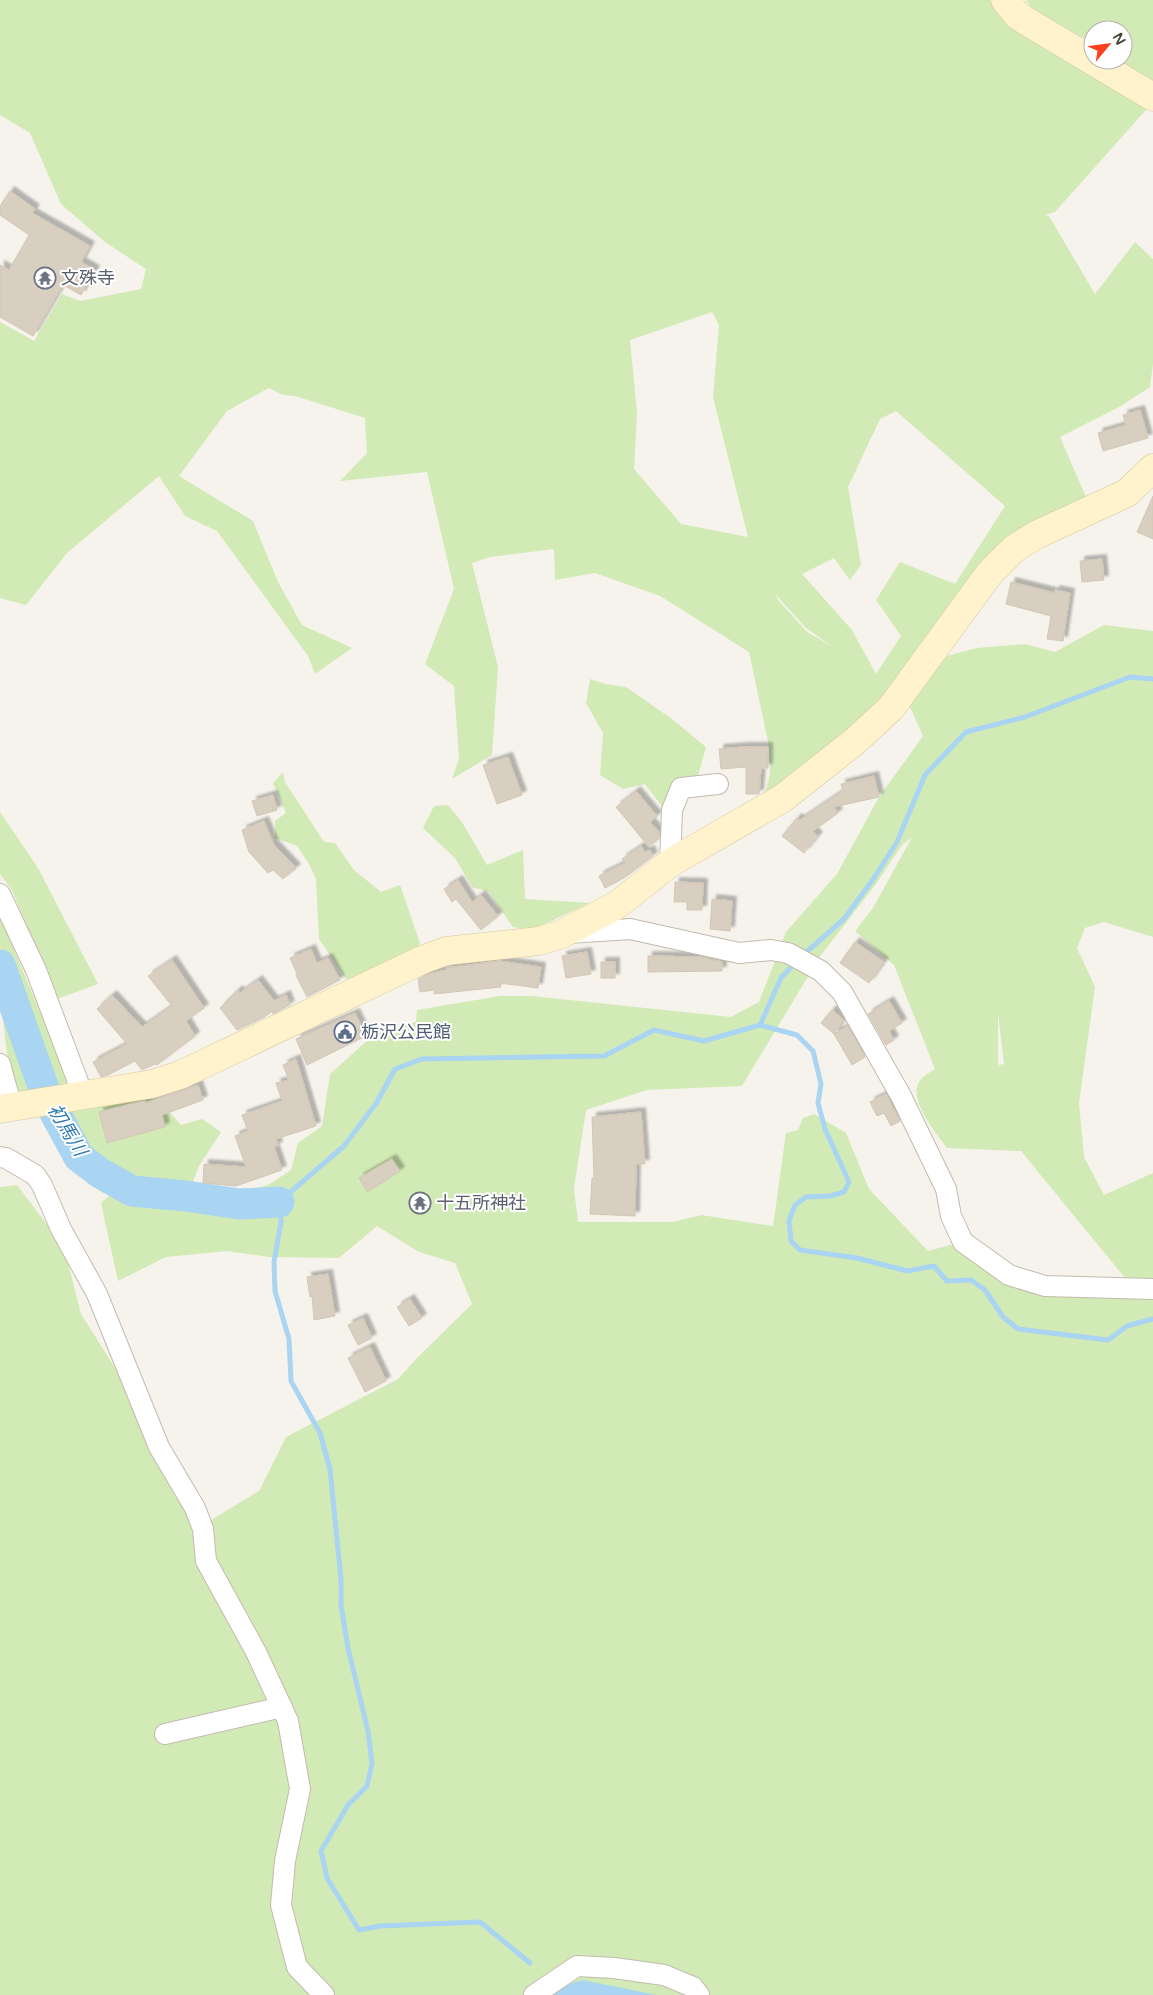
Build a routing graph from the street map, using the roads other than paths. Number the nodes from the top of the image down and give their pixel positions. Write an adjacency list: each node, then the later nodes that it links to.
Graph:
1 (1005, 0): 2 (street)
2 (1153, 97)
3 (1153, 468): 5 (street)
4 (718, 784): 5 (street)
5 (670, 863): 7 (street)
6 (0, 894): 9 (street)
7 (562, 934): 9 (street); 12 (street)
8 (0, 1064): 10 (street)
9 (77, 1096): 10 (street)
10 (14, 1107)
11 (0, 1157): 13 (street)
12 (1153, 1289)
13 (282, 1707): 14 (street); 15 (street)
14 (165, 1734)
15 (324, 1995)
16 (534, 1995): 17 (street)
17 (699, 1995)

